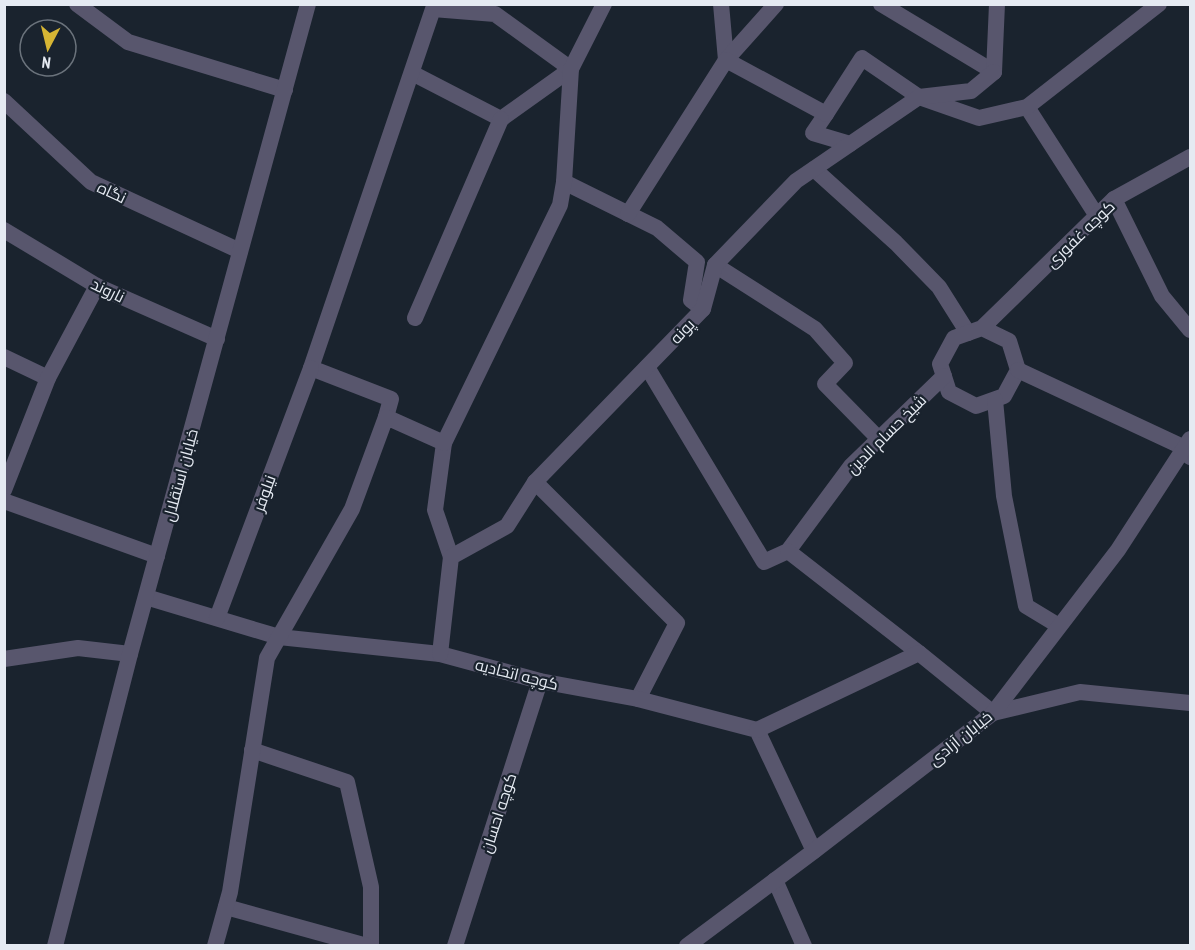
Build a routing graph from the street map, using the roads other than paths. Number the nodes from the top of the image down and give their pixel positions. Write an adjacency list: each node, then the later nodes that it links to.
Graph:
1 (77, 4): 13 (street)
2 (308, 4): 13 (street, خیابان استقلال)
3 (604, 4): 10 (street)
4 (721, 4): 9 (street)
5 (776, 4): 9 (street)
6 (881, 4): 11 (street)
7 (998, 4): 11 (street)
8 (1159, 4): 16 (street)
9 (726, 60): 17 (street); 24 (street)
10 (570, 69): 12 (street, نیلوفر); 18 (street); 22 (street)
11 (994, 72): 14 (street, پونه)
12 (412, 73): 18 (street); 37 (street, نیلوفر)
13 (285, 90): 27 (street, خیابان استقلال)
14 (919, 97): 16 (street); 17 (street); 19 (street, پونه)
15 (4, 102): 27 (street, نگاه)
16 (1027, 107): 25 (street)
17 (826, 114): 19 (street)
18 (501, 119): 31 (street)
19 (850, 144): 21 (street, پونه)
20 (1191, 157): 23 (street, کوچه غفوری)
21 (814, 169): 28 (street, پونه); 33 (street)
22 (564, 182): 24 (street); 44 (street)
23 (1114, 199): 25 (street, کوچه غفوری); 32 (street)
24 (628, 214): 30 (street)
25 (1097, 216): 33 (street, کوچه غفوری)
26 (4, 230): 29 (street, ناروند)
27 (240, 252): 34 (street, خیابان استقلال)
28 (715, 265): 30 (street, پونه); 43 (street)
29 (97, 286): 34 (street, ناروند); 40 (street)
30 (703, 309): 36 (street, پونه)
31 (415, 318)
32 (1191, 330)
33 (975, 331): 38 (street); 39 (street)
34 (217, 339): 51 (street, خیابان استقلال)
35 (4, 357): 40 (street)
36 (647, 367): 47 (street, پونه); 50 (street)
37 (311, 369): 42 (street); 54 (street, نیلوفر)
38 (1018, 370): 41 (street); 45 (street)
39 (944, 376): 41 (street); 43 (street, شیخ حسام الدین)
40 (48, 378): 46 (street)
41 (995, 400): 55 (street)
42 (386, 417): 44 (street); 56 (street)
43 (879, 440): 50 (street, شیخ حسام الدین)
44 (444, 444): 52 (street)
45 (1189, 448): 55 (street, خیابان آزادی)
46 (10, 457): 48 (street)
47 (535, 483): 52 (street, پونه); 62 (street)
48 (4, 490)
49 (4, 501): 51 (street)
50 (788, 551): 57 (street)
51 (157, 556): 53 (street, خیابان استقلال)
52 (450, 556): 59 (street)
53 (146, 597): 54 (street, کوچه اتحادیه); 58 (street, خیابان استقلال)
54 (217, 618): 56 (street, کوچه اتحادیه)
55 (1059, 626): 64 (street, خیابان آزادی)
56 (279, 637): 59 (street, کوچه اتحادیه); 66 (street)
57 (919, 653): 64 (street); 65 (street)
58 (130, 654): 60 (street); 70 (street, خیابان استقلال)
59 (440, 654): 61 (street, کوچه اتحادیه)
60 (4, 659)
61 (540, 681): 62 (street, کوچه اتحادیه); 73 (street, کوچه احسان)
62 (638, 699): 65 (street, کوچه اتحادیه)
63 (1191, 703): 64 (street)
64 (993, 713): 67 (street, خیابان آزادی)
65 (757, 730): 67 (street)
66 (252, 750): 69 (street); 72 (street)
67 (814, 851): 68 (street, خیابان آزادی)
68 (775, 880): 74 (street, خیابان آزادی); 75 (street)
69 (226, 907): 71 (street); 72 (street)
70 (55, 945)
71 (215, 945)
72 (369, 945)
73 (455, 945)
74 (687, 945)
75 (804, 945)

